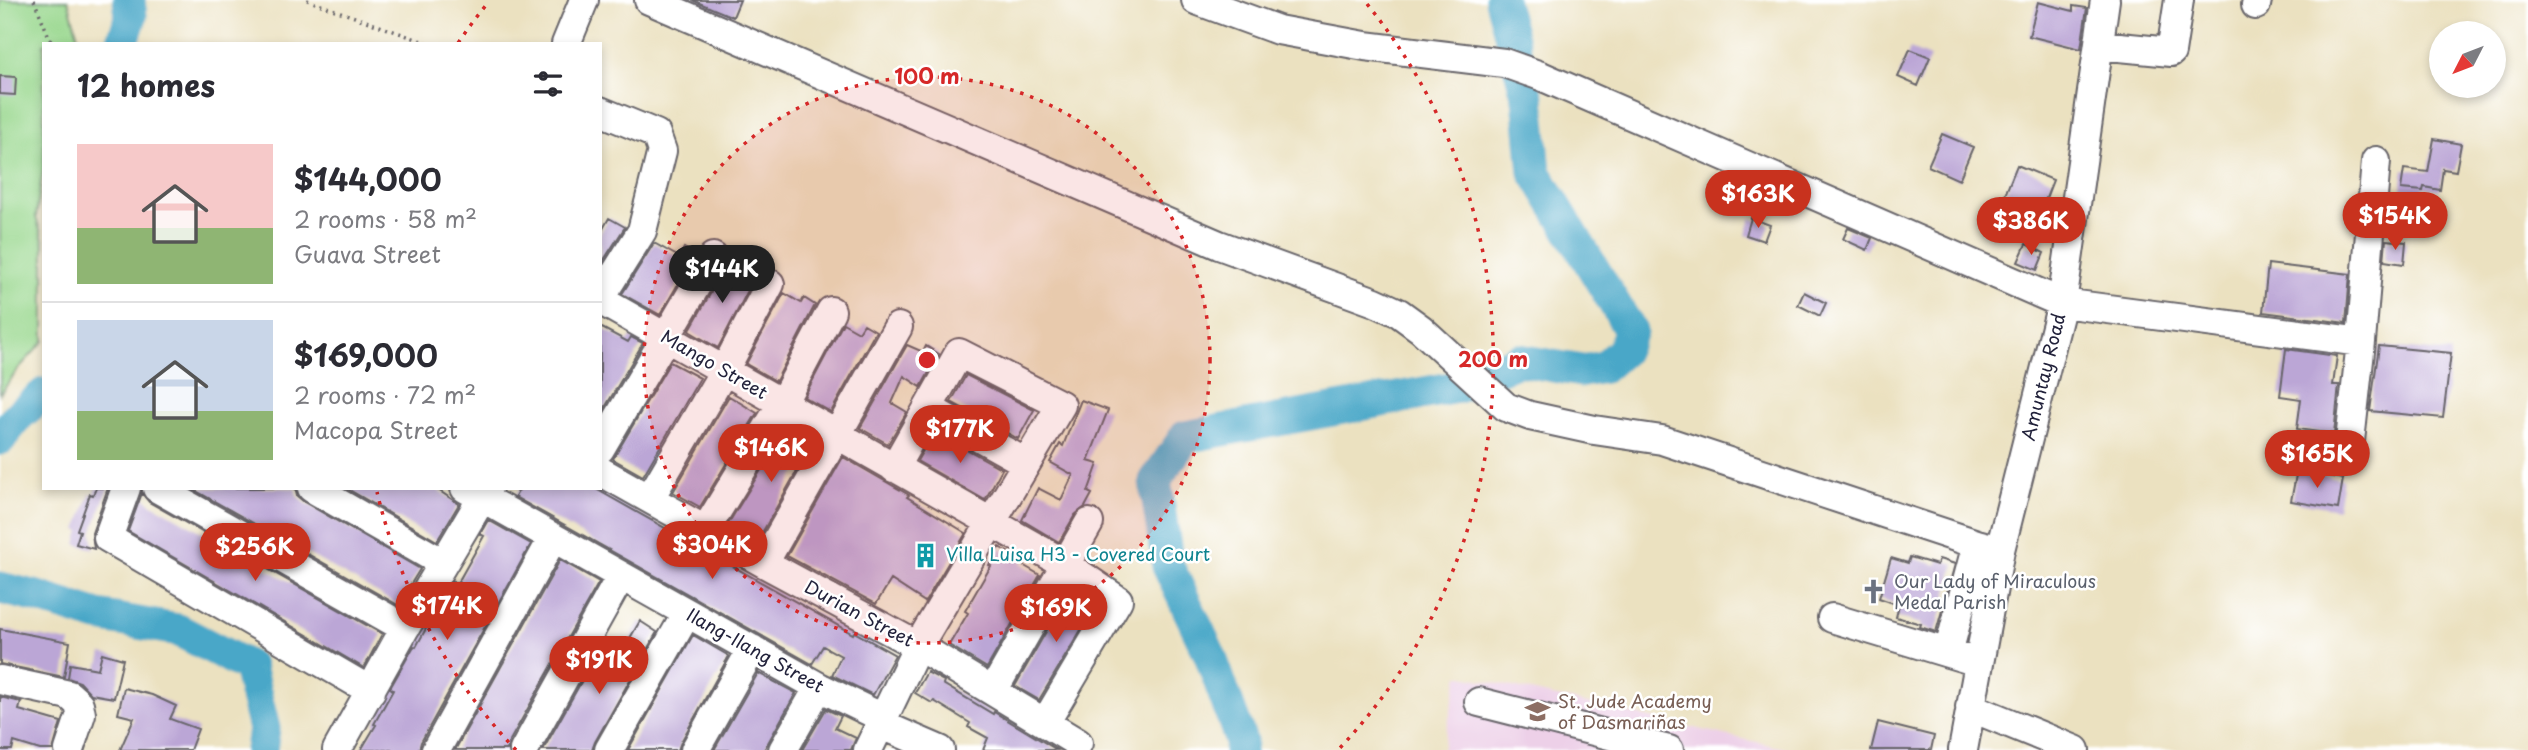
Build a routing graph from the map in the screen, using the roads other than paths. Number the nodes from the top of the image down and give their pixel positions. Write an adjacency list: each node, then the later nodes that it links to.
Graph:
1 (584, 0): 6 (street)
2 (649, 0): 37 (street)
3 (1196, 0): 14 (street)
4 (2105, 0): 7 (street, Amuntay Road)
5 (2179, 0): 7 (street)
6 (567, 42)
7 (2099, 45): 14 (street, Amuntay Road)
8 (602, 112): 12 (street)
9 (2376, 161): 18 (street)
10 (713, 257): 17 (street)
11 (770, 284): 19 (street)
12 (602, 296)
13 (602, 300): 17 (street, Mango Street)
14 (2062, 303): 18 (street); 37 (street, Amuntay Road)
15 (831, 311): 20 (street)
16 (898, 327): 22 (street)
17 (667, 337): 19 (street, Mango Street); 23 (street)
18 (2361, 342): 24 (street)
19 (724, 371): 20 (street, Mango Street); 32 (street)
20 (782, 404): 22 (street, Mango Street); 35 (street)
21 (928, 408): 25 (street); 25 (street); 26 (street)
22 (837, 435): 26 (street, Mango Street); 38 (street)
23 (602, 446)
24 (2348, 458)
25 (1026, 463): 33 (street)
26 (894, 468): 33 (street, Mango Street)
27 (602, 472): 32 (street, Durian Street)
28 (125, 490): 51 (street)
29 (161, 490): 44 (street)
30 (315, 490): 39 (street)
31 (478, 492): 36 (street, Ilang-Ilang Street); 39 (street)
32 (650, 498): 35 (street, Durian Street)
33 (991, 521): 40 (street, Mango Street); 45 (street)
34 (1089, 523): 40 (street)
35 (706, 529): 38 (street, Durian Street)
36 (553, 538): 41 (street, Ilang-Ilang Street); 60 (street)
37 (1988, 547): 47 (street); 48 (street, Amuntay Road)
38 (764, 563): 45 (street, Durian Street)
39 (443, 564): 44 (street)
40 (1065, 564): 52 (street); 56 (street, Mango Street)
41 (621, 576): 42 (street, Ilang-Ilang Street); 61 (street)
42 (687, 613): 46 (street, Ilang-Ilang Street); 62 (street)
43 (1832, 618): 47 (street)
44 (405, 628): 51 (street)
45 (918, 646): 52 (street, Durian Street); 55 (street)
46 (752, 649): 50 (street, Ilang-Ilang Street); 63 (street)
47 (1948, 653): 48 (street)
48 (1978, 662): 54 (street, Amuntay Road)
49 (0, 680): 58 (street)
50 (818, 687): 55 (street, Ilang-Ilang Street); 64 (street)
51 (371, 691): 59 (street)
52 (993, 691): 56 (street, Durian Street)
53 (1479, 702): 67 (street)
54 (1970, 707): 68 (street, Amuntay Road); 69 (street)
55 (882, 721): 65 (street); 66 (street, Ilang-Ilang Street)
56 (1045, 723): 57 (street, Durian Street)
57 (1078, 743)
58 (69, 750)
59 (337, 750)
60 (436, 750)
61 (524, 750)
62 (609, 750)
63 (695, 750)
64 (783, 750)
65 (868, 750)
66 (940, 750)
67 (1669, 750)
68 (1963, 750)
69 (2075, 750)

